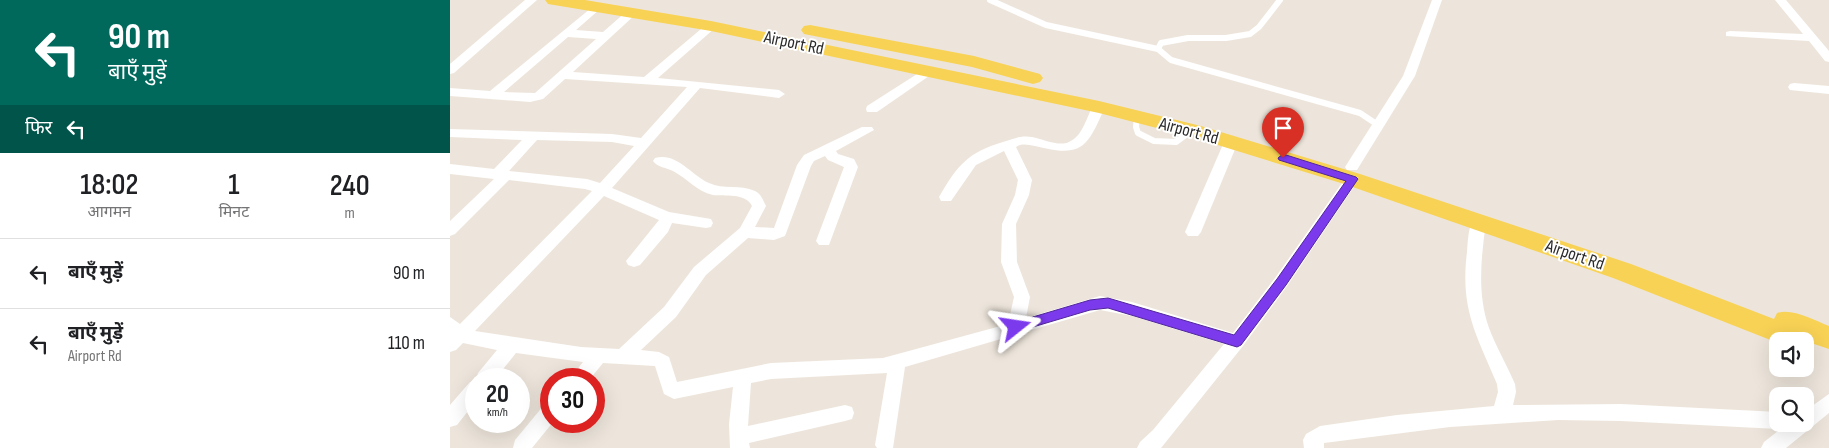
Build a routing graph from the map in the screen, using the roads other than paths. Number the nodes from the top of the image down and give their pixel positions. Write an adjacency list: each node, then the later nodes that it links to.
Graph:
1 (532, 0): 16 (street)
2 (554, 0): 8 (main road, Airport Rd)
3 (990, 0): 14 (lane)
4 (1280, 0): 14 (lane)
5 (1437, 0): 28 (street)
6 (1780, 0): 13 (street)
7 (632, 6): 8 (main road, Airport Rd); 9 (main road, Airport Rd); 12 (street); 38 (main road)
8 (596, 7): 10 (street)
9 (711, 26): 17 (main road, Airport Rd); 19 (street)
10 (566, 33): 12 (street); 25 (street)
11 (1730, 34): 13 (street)
12 (605, 36): 18 (street)
13 (1811, 38): 15 (street)
14 (1158, 49): 28 (lane)
15 (1829, 58)
16 (453, 66)
17 (928, 71): 26 (main road, Airport Rd); 27 (street)
18 (563, 75): 19 (street); 25 (street)
19 (648, 80): 20 (street)
20 (698, 84): 24 (street); 33 (street)
21 (1794, 87): 22 (street)
22 (1829, 90)
23 (450, 92): 25 (street)
24 (779, 94)
25 (493, 95)
26 (1099, 107): 32 (main road, Airport Rd); 34 (street)
27 (872, 109)
28 (1378, 125): 38 (street)
29 (867, 130): 35 (street)
30 (450, 133): 31 (street)
31 (534, 135): 33 (street); 39 (street)
32 (1231, 142): 38 (main road, Airport Rd); 47 (street)
33 (645, 143): 40 (street)
34 (1011, 144): 41 (street); 50 (street)
35 (827, 148): 46 (street); 48 (street)
36 (660, 161): 46 (street)
37 (450, 169): 39 (street)
38 (1352, 173): 43 (main road, Airport Rd); 53 (main road); 54 (street)
39 (502, 174): 40 (street); 45 (street)
40 (603, 189): 42 (street); 52 (street)
41 (946, 197)
42 (666, 217): 44 (street); 49 (street)
43 (1479, 222): 51 (main road, Airport Rd); 67 (street)
44 (706, 223)
45 (450, 230)
46 (744, 232): 59 (street)
47 (1193, 232)
48 (824, 241)
49 (634, 261)
50 (1016, 327): 54 (street); 60 (street)
51 (1778, 332)
52 (453, 335): 55 (street)
53 (1829, 338)
54 (1237, 341): 74 (street)
55 (512, 345): 58 (street); 61 (street)
56 (1814, 346): 57 (main road, Airport Rd)
57 (1829, 352)
58 (599, 355): 59 (street); 62 (street)
59 (623, 356): 63 (street)
60 (897, 362): 63 (street); 76 (street)
61 (493, 368)
62 (588, 368)
63 (743, 376): 73 (street)
64 (465, 401): 69 (street)
65 (1829, 402): 68 (street)
66 (845, 413): 73 (street)
67 (1501, 415): 70 (street); 77 (street)
68 (1814, 415)
69 (450, 419)
70 (1769, 421)
71 (540, 424): 75 (street)
72 (1792, 432): 78 (street)
73 (739, 442)
74 (1157, 444)
75 (522, 446)
76 (885, 446)
77 (1314, 448)
78 (1771, 448)

